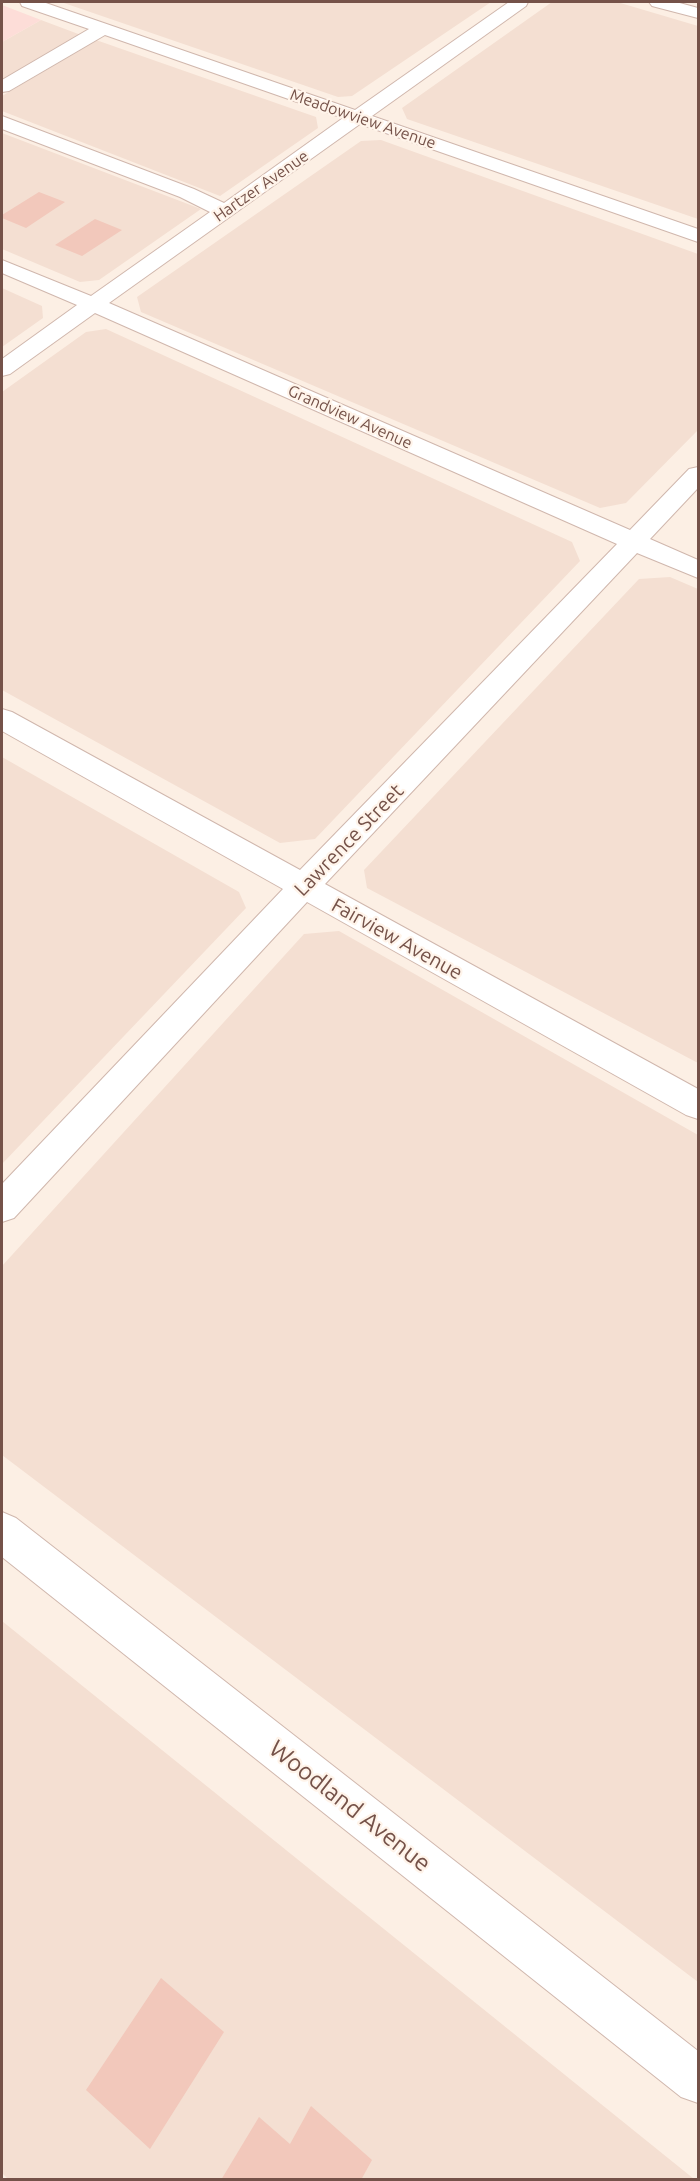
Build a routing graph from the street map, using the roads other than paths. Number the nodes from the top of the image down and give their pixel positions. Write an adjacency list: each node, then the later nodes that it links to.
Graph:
1 (28, 2): 5 (street, Meadowview Avenue)
2 (520, 2): 7 (street, Hartzer Avenue)
3 (658, 2): 4 (street)
4 (699, 13)
5 (103, 29): 6 (street); 7 (street, Meadowview Avenue)
6 (2, 87)
7 (357, 118): 9 (street, Hartzer Avenue); 10 (street, Meadowview Avenue)
8 (2, 122): 9 (street)
9 (225, 211): 12 (street, Hartzer Avenue)
10 (699, 236)
11 (2, 266): 12 (street, Grandview Avenue)
12 (95, 305): 13 (street, Hartzer Avenue); 15 (street, Grandview Avenue)
13 (2, 369)
14 (699, 474): 15 (street, Lawrence Street)
15 (635, 543): 16 (street, Grandview Avenue); 18 (street, Lawrence Street)
16 (699, 570)
17 (2, 719): 18 (street, Fairview Avenue)
18 (303, 887): 19 (street, Fairview Avenue); 20 (street, Lawrence Street)
19 (699, 1105)
20 (2, 1207)
21 (2, 1532): 22 (street, Woodland Avenue)
22 (699, 2080)

